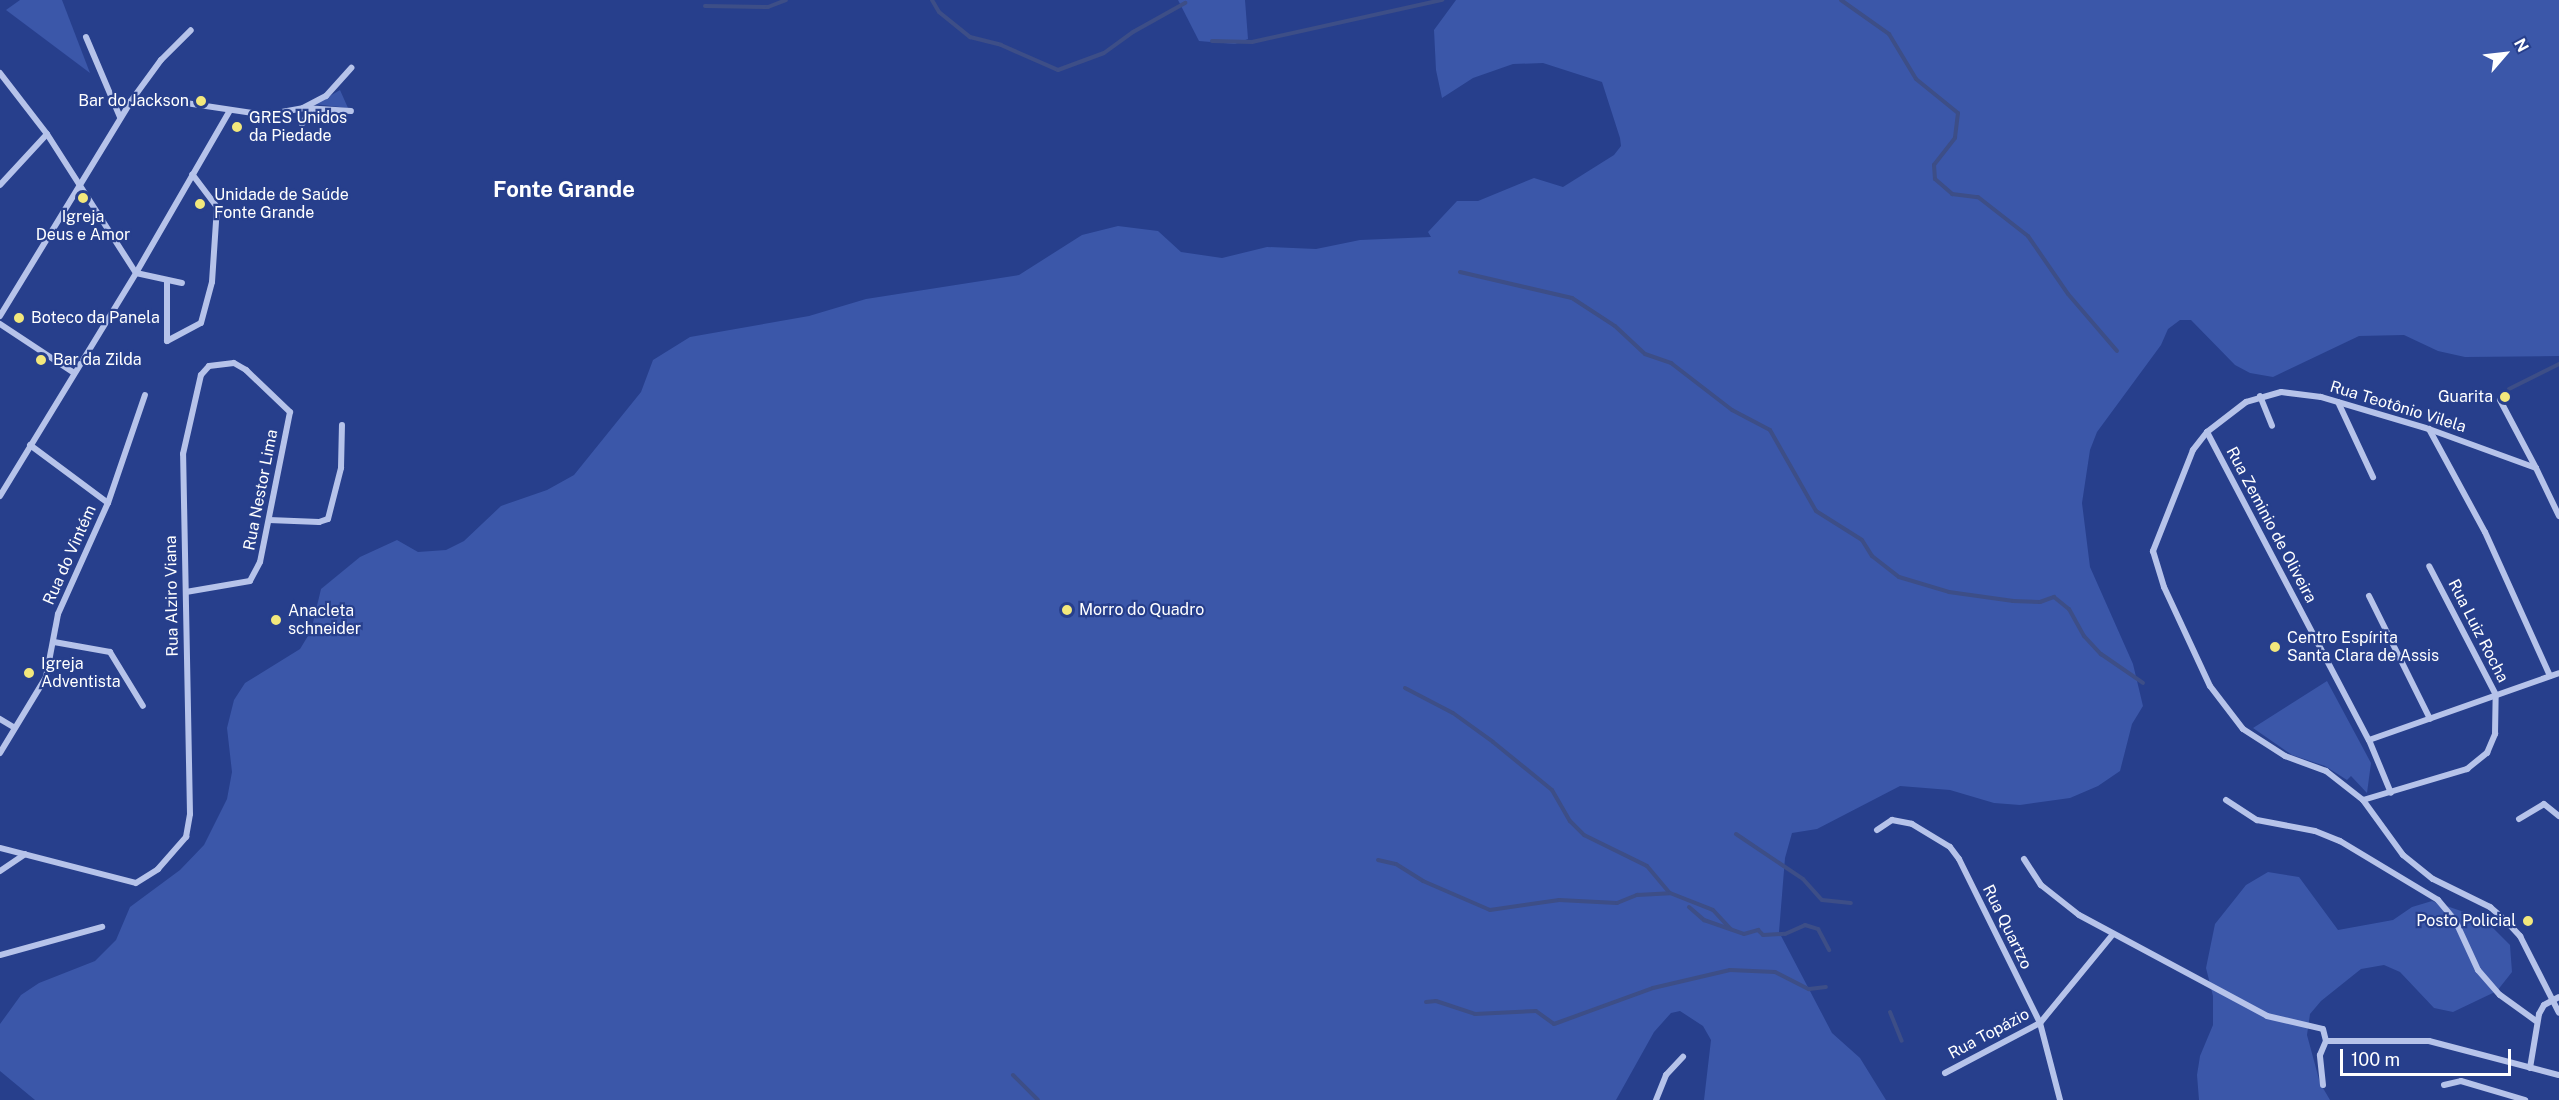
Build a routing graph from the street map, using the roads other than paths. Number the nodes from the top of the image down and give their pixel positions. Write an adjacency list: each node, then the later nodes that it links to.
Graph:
1 (191, 30): 5 (street)
2 (86, 38): 9 (street)
3 (351, 68): 6 (street)
4 (0, 73): 11 (street)
5 (131, 101): 7 (street); 9 (street)
6 (307, 109): 7 (street); 8 (street); 10 (street)
7 (230, 110): 12 (street)
8 (351, 111)
9 (120, 117): 14 (street)
10 (302, 124)
11 (47, 134): 13 (street); 14 (street)
12 (192, 174): 15 (street); 16 (street)
13 (0, 184)
14 (82, 186): 15 (street); 18 (street)
15 (136, 273): 16 (street); 21 (street)
16 (167, 282): 17 (street)
17 (182, 283)
18 (0, 316)
19 (0, 324): 21 (street)
20 (234, 363): 36 (street, Rua Nestor Lima); 38 (street, Rua Alziro Viana)
21 (74, 373): 30 (street)
22 (145, 395): 34 (street, Rua do Vintém)
23 (2260, 396): 25 (street, Rua Teotônio Vilela); 27 (street); 29 (street, Rua Teotônio Vilela)
24 (2500, 400): 31 (street)
25 (2338, 402): 28 (street, Rua Teotônio Vilela); 32 (street)
26 (342, 425): 36 (street)
27 (2272, 426)
28 (2429, 429): 31 (street, Rua Teotônio Vilela); 42 (street)
29 (2207, 432): 48 (street, Rua Zeminio de Oliveira); 52 (street, Rua Teotônio Vilela)
30 (30, 445): 33 (street); 34 (street)
31 (2536, 468): 35 (street)
32 (2373, 477)
33 (0, 496)
34 (108, 503): 40 (street, Rua do Vintém)
35 (2559, 516)
36 (268, 520): 38 (street, Rua Nestor Lima)
37 (2429, 566): 43 (street, Rua Luiz Rocha)
38 (186, 592): 57 (street, Rua Alziro Viana)
39 (2369, 596): 46 (street)
40 (54, 642): 44 (street); 47 (street, Rua do Vintém)
41 (2559, 673): 42 (street)
42 (2550, 676): 43 (street)
43 (2496, 696): 46 (street); 50 (street, Rua Luiz Rocha)
44 (143, 706)
45 (0, 719): 47 (street)
46 (2430, 719): 48 (street)
47 (15, 728): 49 (street, Rua do Vintém)
48 (2369, 740): 50 (street, Rua Zeminio de Oliveira)
49 (0, 753)
50 (2391, 793): 52 (street, Rua Luiz Rocha)
51 (2226, 800): 66 (street)
52 (2363, 800): 64 (street, Rua Teotônio Vilela)
53 (2559, 816): 54 (street)
54 (2519, 819)
55 (1877, 830): 67 (street, Rua Quartzo)
56 (0, 848): 57 (street)
57 (26, 854): 59 (street)
58 (2024, 859): 61 (street)
59 (0, 871)
60 (102, 927): 62 (street)
61 (2113, 934): 67 (street, Rua Topázio); 68 (street)
62 (0, 955)
63 (2559, 997): 64 (street)
64 (2551, 1000): 65 (street, Rua Teotônio Vilela); 66 (street)
65 (2559, 1013)
66 (2536, 1022): 70 (street)
67 (2040, 1023): 71 (street, Rua Topázio); 76 (street, Rua Quartzo)
68 (2326, 1041): 70 (street); 73 (street)
69 (1683, 1057): 75 (street)
70 (2530, 1068): 72 (street)
71 (1945, 1073)
72 (2559, 1075)
73 (2323, 1085)
74 (2444, 1085): 77 (street)
75 (1656, 1100)
76 (2060, 1100)
77 (2525, 1100)

